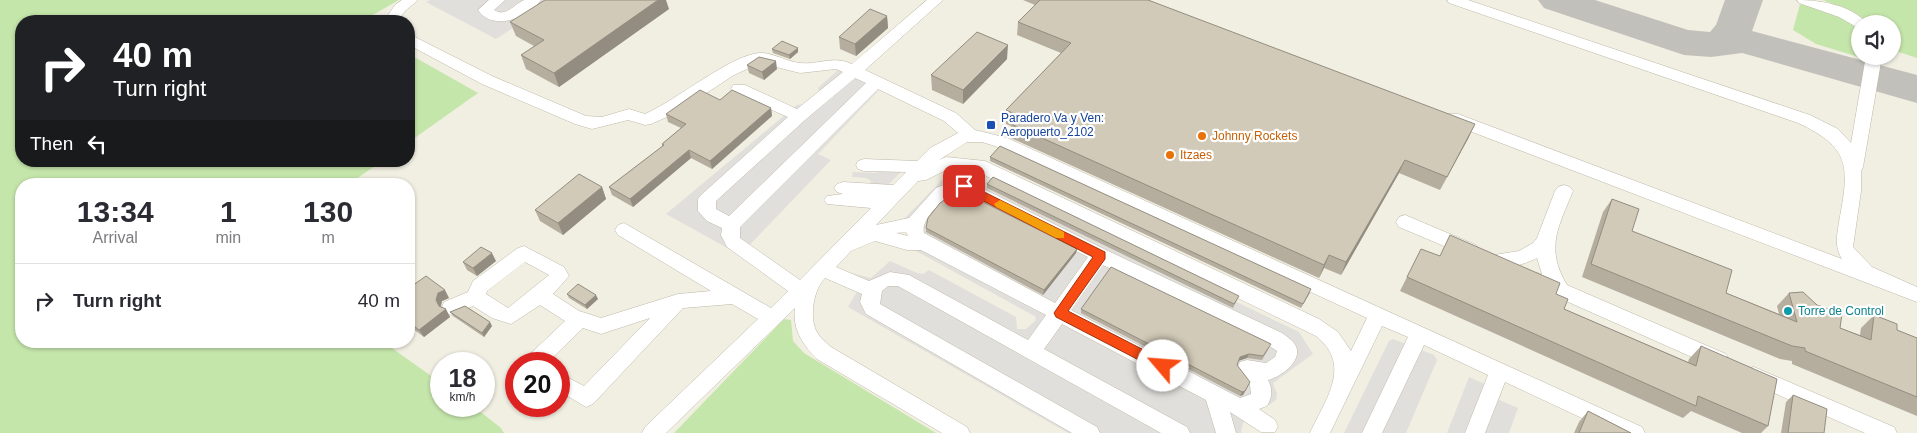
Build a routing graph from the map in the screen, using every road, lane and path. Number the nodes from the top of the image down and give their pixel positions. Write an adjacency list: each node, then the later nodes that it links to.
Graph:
1 (412, 0): 7 (lane)
2 (498, 0): 3 (lane)
3 (534, 0)
4 (936, 0): 11 (lane)
5 (1454, 0): 19 (lane)
6 (1804, 0): 8 (lane)
7 (395, 15)
8 (1851, 18)
9 (415, 42): 11 (lane)
10 (1872, 65): 19 (lane)
11 (854, 71): 12 (lane); 15 (lane)
12 (876, 82): 16 (lane); 24 (lane)
13 (739, 89): 15 (lane)
14 (1438, 113): 33 (lane)
15 (799, 116): 24 (lane)
16 (970, 135): 18 (lane); 46 (lane)
17 (859, 170): 18 (lane)
18 (916, 172): 22 (lane)
19 (1854, 173): 30 (lane)
20 (1564, 191): 28 (lane)
21 (838, 194): 22 (lane)
22 (892, 197): 31 (lane); 55 (lane)
23 (1405, 222): 34 (lane)
24 (731, 224): 35 (lane)
25 (915, 224): 27 (lane); 29 (lane); 32 (lane)
26 (624, 230): 41 (lane)
27 (872, 233): 29 (lane); 31 (lane)
28 (1544, 242): 34 (lane); 38 (lane)
29 (924, 243): 45 (lane)
30 (1844, 247): 33 (lane); 36 (lane)
31 (841, 249): 35 (lane)
32 (1100, 256): 45 (lane); 56 (lane)
33 (1817, 257): 36 (lane)
34 (1494, 261): 38 (lane)
35 (812, 279): 37 (lane); 47 (lane); 59 (lane)
36 (1889, 284): 40 (lane)
37 (872, 290): 50 (lane); 60 (lane)
38 (1560, 291): 67 (lane)
39 (540, 295): 42 (lane); 42 (lane); 48 (lane)
40 (1915, 295)
41 (735, 296): 43 (lane); 47 (lane)
42 (475, 297): 44 (lane)
43 (678, 301): 48 (lane); 53 (lane)
44 (451, 307)
45 (1060, 313): 50 (lane); 54 (lane)
46 (1378, 315): 49 (lane); 55 (lane)
47 (772, 318): 58 (lane)
48 (580, 319): 51 (lane)
49 (1419, 334): 52 (lane); 64 (lane)
50 (1032, 350): 61 (lane)
51 (546, 352)
52 (1500, 371): 65 (lane); 66 (lane)
53 (570, 388)
54 (1214, 392): 56 (lane); 62 (lane)
55 (1340, 392): 63 (lane)
56 (1239, 407): 57 (lane)
57 (1268, 426)
58 (652, 433)
59 (960, 433)
60 (1090, 433)
61 (1180, 433)
62 (1226, 433)
63 (1320, 433)
64 (1372, 433)
65 (1475, 433)
66 (1635, 433)
67 (1887, 433)

